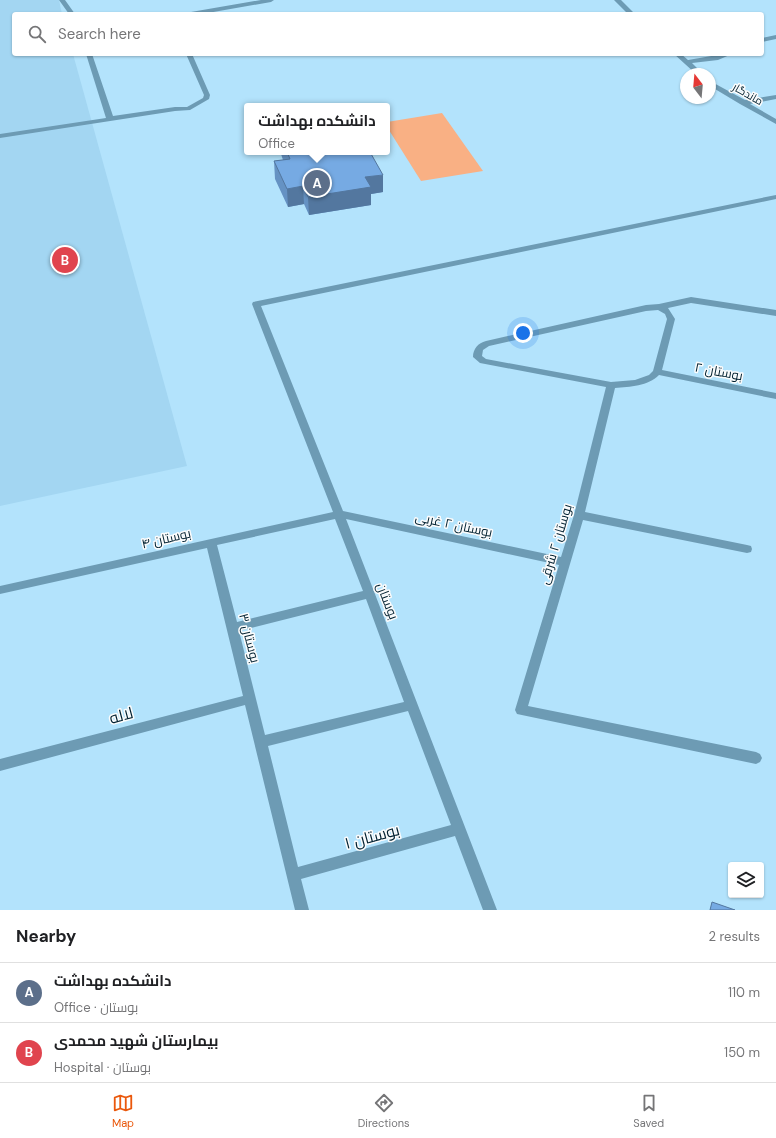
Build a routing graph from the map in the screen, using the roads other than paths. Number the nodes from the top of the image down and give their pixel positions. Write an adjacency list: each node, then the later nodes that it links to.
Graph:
1 (62, 0): 4 (street)
2 (271, 0): 5 (street)
3 (617, 0): 6 (street)
4 (71, 12)
5 (202, 12)
6 (630, 12)
7 (776, 37): 8 (street)
8 (764, 40)
9 (90, 56): 18 (street)
10 (190, 56): 18 (street)
11 (680, 56): 13 (street)
12 (724, 56): 13 (street)
13 (687, 62): 14 (street)
14 (694, 68)
15 (716, 87): 17 (street, ماندگار)
16 (776, 97): 17 (street)
17 (742, 103): 19 (street, ماندگار)
18 (110, 119): 20 (street)
19 (776, 122)
20 (0, 136)
21 (776, 197): 27 (street, بوستان)
22 (659, 308): 23 (street); 24 (street); 25 (street)
23 (776, 313)
24 (657, 372): 25 (street); 26 (street, بوستان ۲)
25 (611, 385): 28 (street, بوستان ۲ شرقی)
26 (776, 396)
27 (339, 514): 29 (street, بوستان ۴); 31 (street, بوستان ۲ غربی); 33 (street, بوستان)
28 (579, 515): 30 (street); 31 (street, بوستان ۲ شرقی)
29 (211, 542): 32 (street, بوستان ۴); 34 (street, بوستان ۳)
30 (747, 549)
31 (564, 562): 38 (street, بوستان ۲ شرقی)
32 (0, 590)
33 (370, 594): 34 (street); 36 (street, بوستان)
34 (232, 628): 35 (street, بوستان ۳)
35 (250, 699): 37 (street, بوستان ۳); 39 (street, لاله)
36 (412, 704): 37 (street); 40 (street, بوستان)
37 (260, 742): 41 (street, بوستان ۳)
38 (756, 758)
39 (0, 765)
40 (460, 829): 41 (street, بوستان ۱); 43 (street, بوستان)
41 (294, 875): 42 (street, بوستان ۳)
42 (302, 910)
43 (490, 910)

